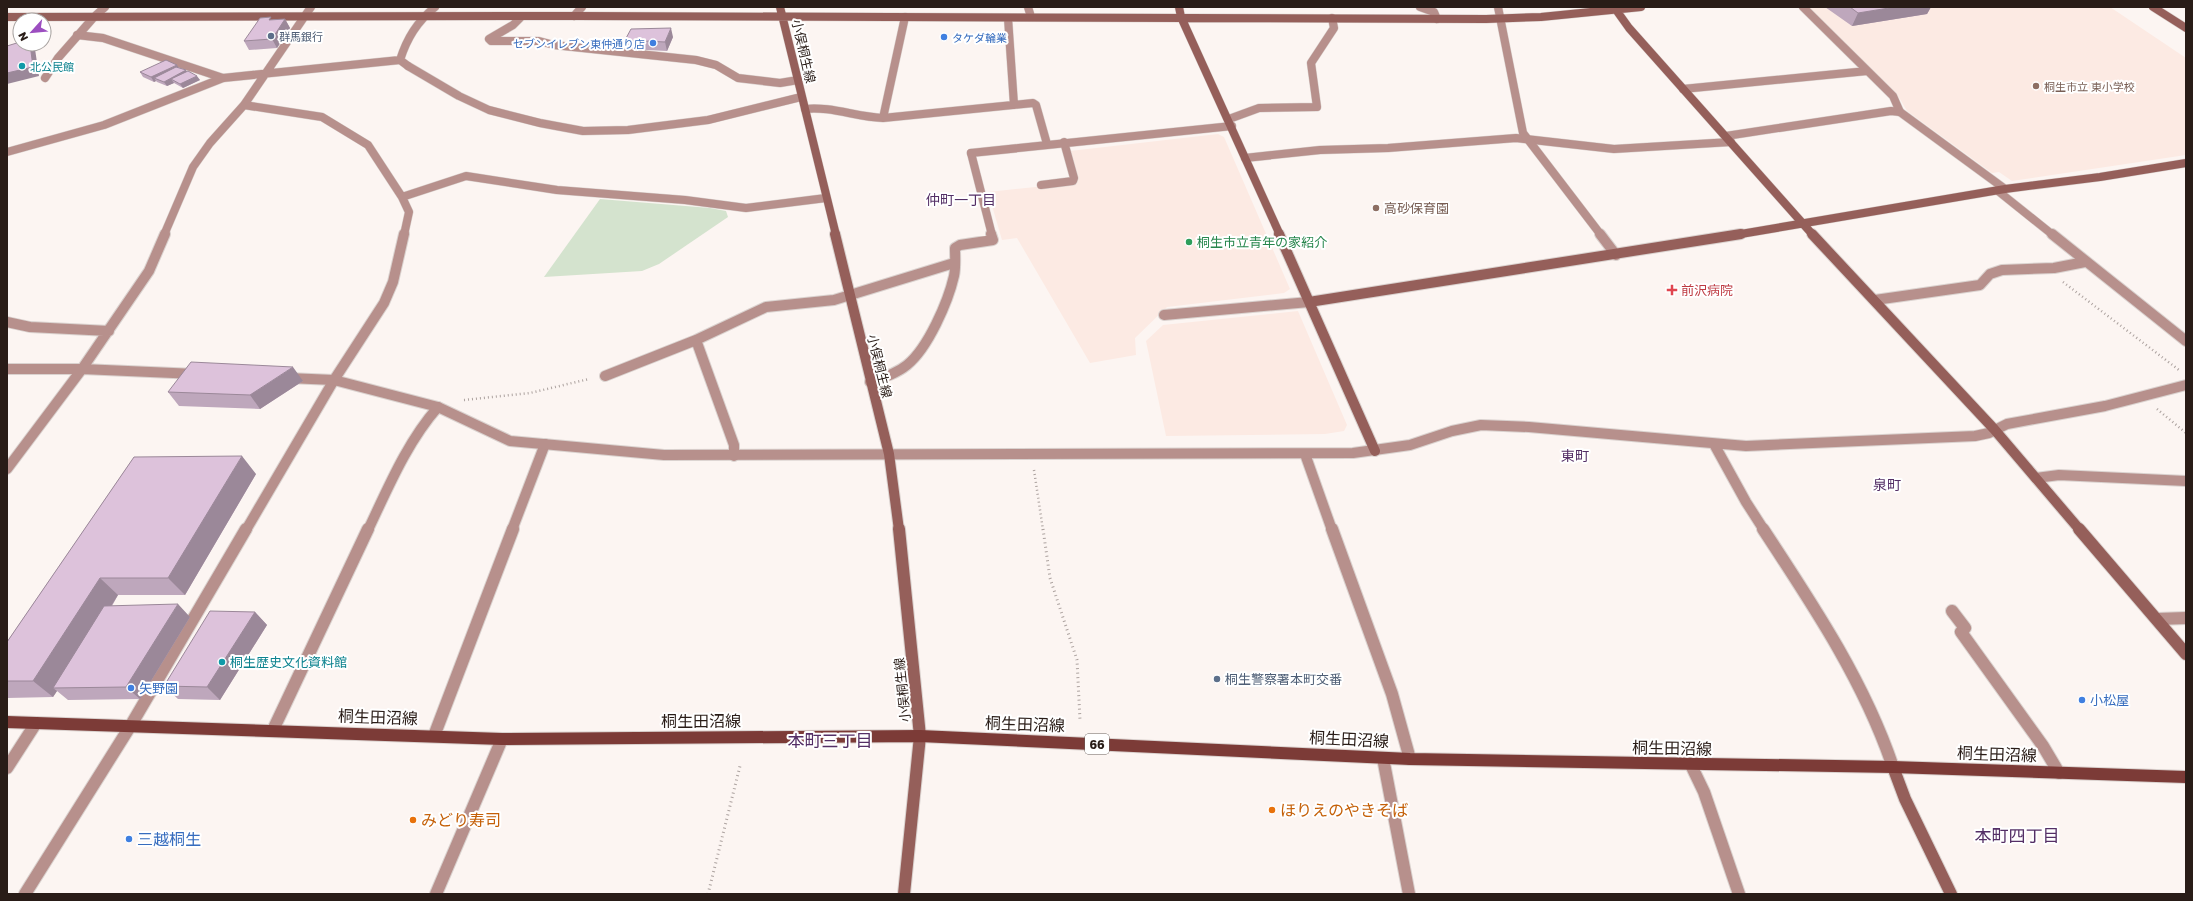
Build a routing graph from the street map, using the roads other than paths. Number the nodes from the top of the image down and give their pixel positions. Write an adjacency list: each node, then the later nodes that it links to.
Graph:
1 (105, 7): 18 (street)
2 (310, 7): 14 (street)
3 (435, 7): 15 (street)
4 (582, 7): 16 (street)
5 (780, 7): 20 (street, 小俣桐生線)
6 (1028, 7): 22 (street)
7 (1179, 7): 23 (street)
8 (1420, 7): 26 (street)
9 (1498, 7): 27 (street)
10 (1641, 7): 13 (street)
11 (1803, 7): 31 (street)
12 (2153, 7): 28 (street)
13 (1615, 9): 27 (street); 36 (street)
14 (306, 16): 15 (street); 18 (street); 32 (street)
15 (423, 16): 19 (street); 30 (street)
16 (574, 16): 19 (street); 20 (street)
17 (7, 17): 18 (street)
18 (94, 17): 29 (street)
19 (521, 17): 35 (street)
20 (783, 17): 21 (street); 35 (street, 小俣桐生線)
21 (905, 17): 24 (street); 42 (street)
22 (1031, 17): 23 (street); 24 (street)
23 (1181, 17): 25 (street); 43 (street)
24 (1008, 18): 39 (street)
25 (1332, 18): 26 (street); 43 (street)
26 (1437, 19): 27 (street)
27 (1500, 19): 44 (street)
28 (2186, 28)
29 (77, 36): 33 (street); 34 (street)
30 (400, 60): 32 (street); 37 (street)
31 (1867, 71): 36 (street); 41 (street)
32 (267, 73): 34 (street); 38 (street)
33 (45, 78)
34 (223, 78): 48 (street)
35 (798, 80): 37 (street, 小俣桐生線)
36 (1683, 89): 45 (street)
37 (801, 97): 40 (street, 小俣桐生線)
38 (244, 105): 53 (street); 64 (street)
39 (1014, 105): 42 (street); 47 (street)
40 (805, 109): 42 (street); 54 (street, 小俣桐生線)
41 (1900, 112): 45 (street); 52 (street)
42 (883, 118)
43 (1230, 123): 46 (street); 49 (street)
44 (1525, 138): 45 (street); 49 (street); 56 (street)
45 (1728, 139): 55 (street)
46 (1064, 142): 47 (street); 51 (street)
47 (1047, 144): 58 (street)
48 (7, 152)
49 (1245, 158): 61 (street)
50 (2186, 163): 52 (street)
51 (1041, 185)
52 (2001, 190): 55 (street); 57 (street)
53 (402, 197): 54 (street); 72 (street)
54 (826, 198): 59 (street, 小俣桐生線)
55 (1802, 223): 56 (street); 60 (street)
56 (1616, 255): 61 (street)
57 (2085, 262): 60 (street); 66 (street)
58 (954, 263): 59 (street); 73 (street)
59 (849, 296): 65 (street); 73 (street, 小俣桐生線)
60 (1875, 300): 76 (street)
61 (1309, 302): 62 (street); 79 (street)
62 (1164, 315)
63 (7, 322): 64 (street)
64 (109, 332): 68 (street)
65 (696, 340): 70 (street); 82 (street)
66 (2186, 341)
67 (7, 369): 68 (street)
68 (82, 369): 69 (street); 83 (street)
69 (208, 374)
70 (605, 376)
71 (279, 377): 72 (street)
72 (334, 380): 75 (street); 92 (street)
73 (870, 382): 80 (street, 小俣桐生線)
74 (2186, 385): 76 (street)
75 (438, 406): 77 (street); 93 (street)
76 (1994, 429): 78 (street); 84 (street)
77 (545, 444): 82 (street); 94 (street)
78 (1714, 444): 79 (street); 101 (street)
79 (1375, 451): 81 (street)
80 (889, 454): 81 (street); 82 (street); 95 (street, 小俣桐生線)
81 (1305, 454): 98 (street)
82 (734, 456)
83 (7, 469)
84 (2036, 478): 85 (street); 88 (street)
85 (2186, 481)
86 (1952, 610): 102 (street)
87 (2186, 618): 88 (street)
88 (2157, 619): 89 (street)
89 (2186, 654)
90 (7, 722): 91 (main road, 桐生田沼線 / 66)
91 (36, 723): 92 (main road, 桐生田沼線 / 66); 100 (street)
92 (131, 725): 93 (main road, 桐生田沼線 / 66); 104 (street)
93 (273, 730): 94 (main road, 桐生田沼線 / 66)
94 (434, 736): 96 (main road, 桐生田沼線 / 66)
95 (920, 736): 96 (main road, 桐生田沼線 / 66); 97 (main road, 桐生田沼線 / 66); 106 (street, 小俣桐生線)
96 (502, 739): 105 (street)
97 (1383, 758): 98 (main road, 桐生田沼線 / 66); 107 (street)
98 (1410, 759): 99 (main road, 桐生田沼線 / 66)
99 (1692, 765): 101 (main road, 桐生田沼線 / 66); 108 (street)
100 (7, 768)
101 (1893, 768): 102 (main road, 桐生田沼線 / 66); 109 (street)
102 (2059, 772): 103 (main road, 桐生田沼線 / 66)
103 (2186, 777)
104 (25, 894)
105 (436, 894)
106 (904, 894)
107 (1409, 894)
108 (1739, 894)
109 (1951, 894)

